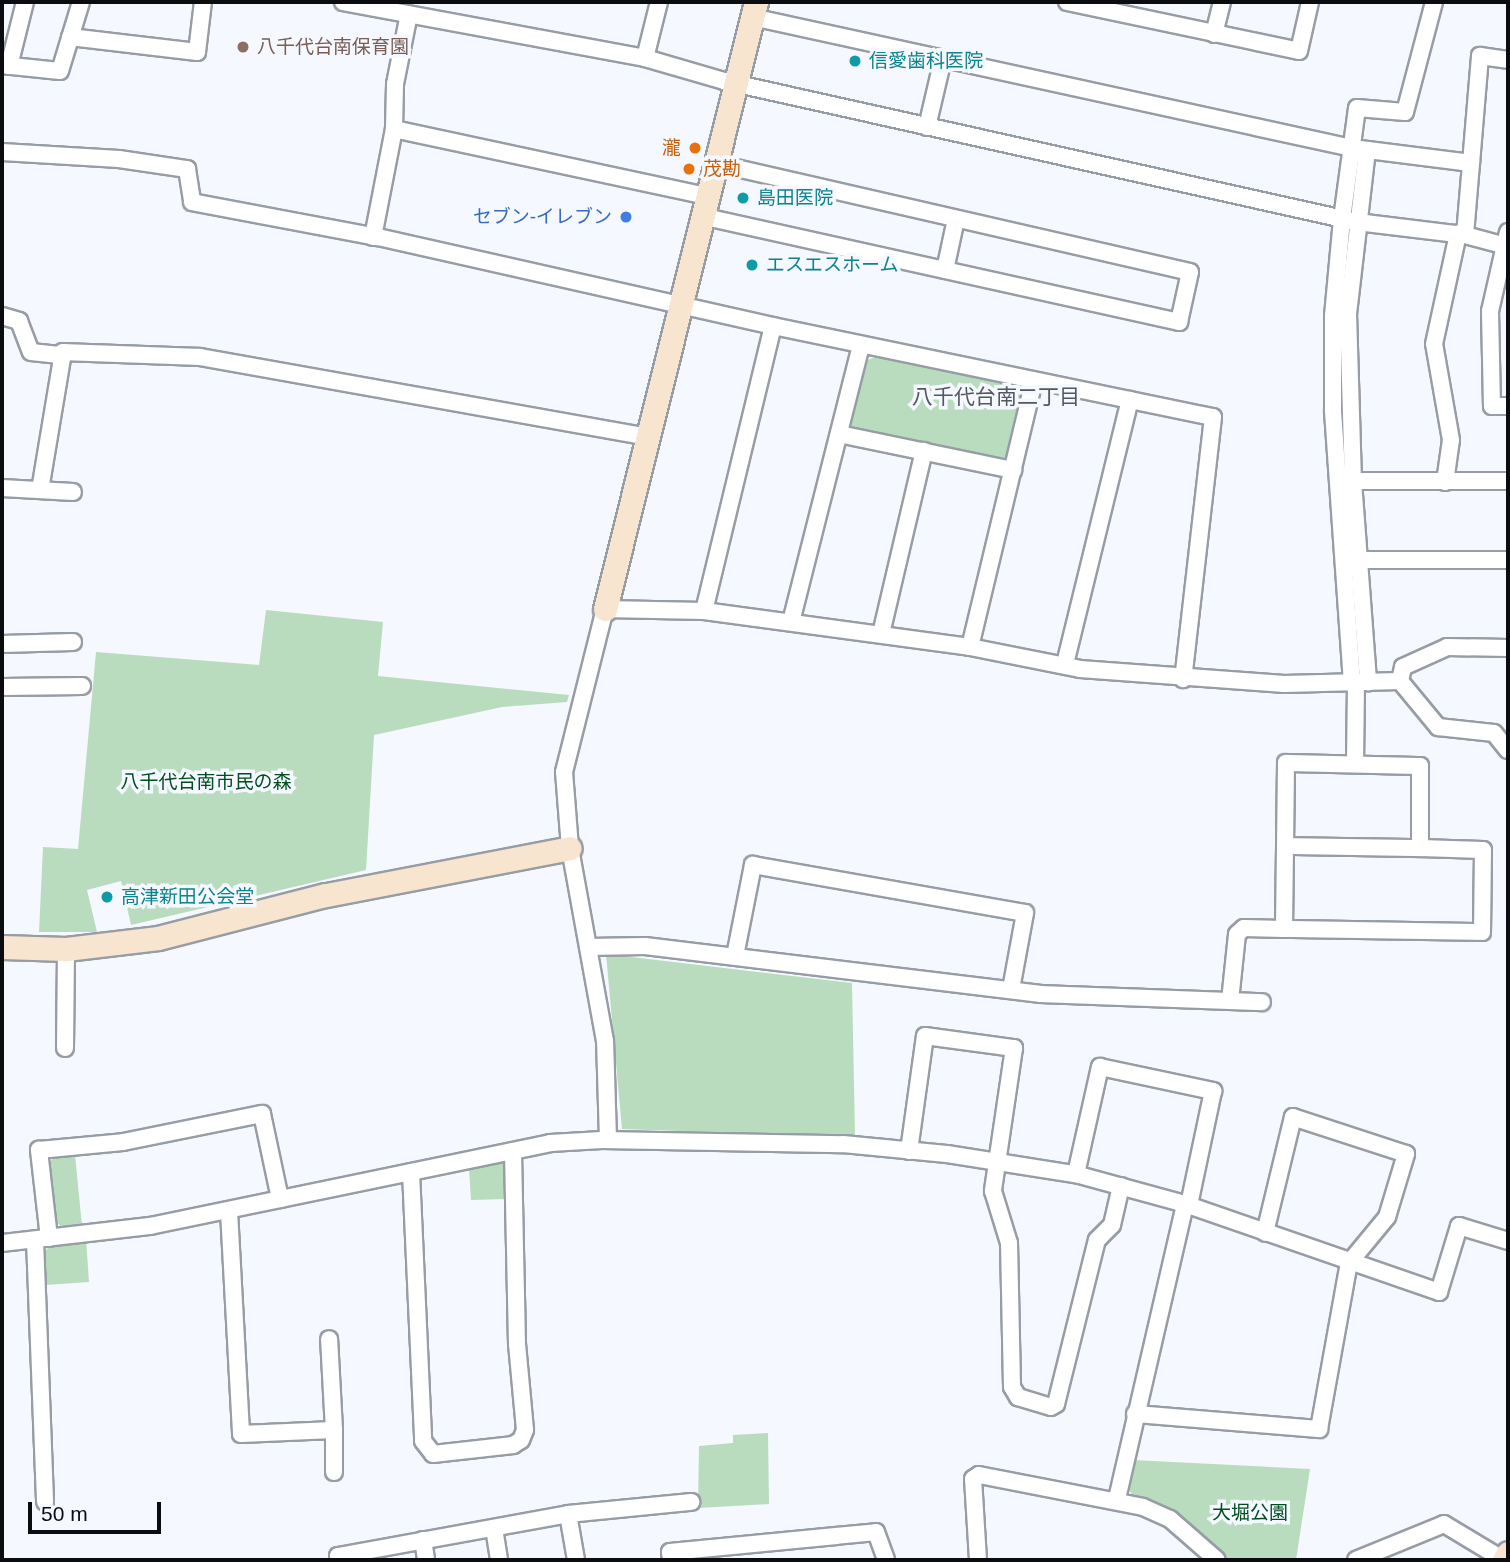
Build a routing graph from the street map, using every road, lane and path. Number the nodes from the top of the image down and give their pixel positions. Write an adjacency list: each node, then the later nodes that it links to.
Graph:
1 (25, 2): 19 (street)
2 (81, 2): 15 (street)
3 (203, 2): 15 (street)
4 (343, 2): 10 (street)
5 (659, 2): 16 (street)
6 (1067, 2): 12 (street)
7 (1222, 2): 14 (street)
8 (1310, 2): 14 (street)
9 (1434, 2): 23 (street)
10 (386, 6): 13 (street)
11 (754, 9): 17 (street); 20 (street)
12 (1132, 9): 14 (street)
13 (409, 14): 16 (street); 22 (street)
14 (1214, 34)
15 (70, 37): 19 (street)
16 (646, 58): 20 (street)
17 (943, 59): 21 (street); 23 (street)
18 (1508, 60): 26 (street)
19 (5, 65)
20 (734, 83): 21 (street); 25 (street)
21 (927, 127): 29 (street)
22 (394, 129): 27 (street); 31 (street)
23 (1359, 149): 26 (street); 29 (street)
24 (2, 152): 31 (street)
25 (715, 163): 27 (street); 28 (street)
26 (1471, 163): 30 (street)
27 (704, 206): 33 (street); 34 (street)
28 (956, 219): 33 (street); 33 (street)
29 (1350, 220): 30 (street); 46 (street); 52 (street)
30 (1462, 234): 32 (street); 48 (street)
31 (373, 237): 34 (street)
32 (1507, 239): 41 (street)
33 (945, 270)
34 (681, 304): 36 (street); 43 (street)
35 (2, 316): 38 (street)
36 (773, 326): 37 (street); 55 (street)
37 (861, 345): 39 (street); 42 (street)
38 (62, 355): 43 (street); 50 (street)
39 (1034, 381): 40 (street); 45 (street)
40 (1130, 400): 62 (street); 63 (street)
41 (1508, 406)
42 (839, 434): 44 (street); 56 (street)
43 (647, 437): 54 (street)
44 (923, 451): 45 (street); 57 (street)
45 (1013, 470): 60 (street)
46 (1353, 481): 48 (street); 52 (street)
47 (1508, 481): 48 (street)
48 (1445, 482)
49 (2, 488): 50 (street)
50 (40, 490): 51 (street)
51 (73, 492)
52 (1350, 560): 53 (street); 65 (street)
53 (1508, 561)
54 (605, 609): 55 (street); 72 (street)
55 (704, 611): 56 (street)
56 (791, 622): 57 (street)
57 (881, 634): 60 (street)
58 (73, 642): 59 (street)
59 (2, 644)
60 (970, 647): 62 (street)
61 (1508, 648): 64 (street)
62 (1065, 664): 63 (street)
63 (1183, 679): 65 (street)
64 (1400, 681): 65 (street); 68 (street)
65 (1359, 682): 70 (street)
66 (82, 686): 67 (street)
67 (2, 687)
68 (1501, 734): 69 (street)
69 (1508, 750)
70 (1355, 764): 71 (street); 73 (street)
71 (1286, 846): 73 (street); 74 (street)
72 (570, 848): 76 (street); 77 (street)
73 (1420, 848): 74 (street)
74 (1284, 929): 80 (street)
75 (2, 947): 77 (street)
76 (588, 947): 78 (street); 83 (street)
77 (66, 949): 82 (street)
78 (735, 956): 79 (street); 79 (street)
79 (1011, 989): 80 (street)
80 (1230, 1001): 81 (street)
81 (1262, 1002)
82 (65, 1048)
83 (608, 1140): 84 (street); 85 (street)
84 (513, 1151): 87 (street); 87 (street)
85 (909, 1151): 86 (street); 86 (street)
86 (996, 1162): 88 (street); 89 (street)
87 (411, 1172): 90 (street)
88 (1076, 1174): 89 (street); 91 (street)
89 (1121, 1186): 91 (street)
90 (280, 1199): 92 (street); 94 (street)
91 (1187, 1204): 93 (street); 99 (street)
92 (229, 1211): 94 (street); 100 (street)
93 (1265, 1233): 97 (street); 97 (street)
94 (42, 1239): 96 (street); 103 (street)
95 (1508, 1241): 97 (street)
96 (2, 1243)
97 (1349, 1263): 99 (street)
98 (329, 1339): 100 (street)
99 (1135, 1414): 102 (street)
100 (334, 1430): 101 (street)
101 (334, 1472)
102 (1117, 1499): 115 (street); 116 (street)
103 (45, 1502)
104 (691, 1502): 105 (street)
105 (568, 1514): 106 (street); 112 (street)
106 (494, 1528): 107 (street); 111 (street)
107 (424, 1541): 109 (street); 110 (street)
108 (1508, 1553): 118 (street)
109 (339, 1560)
110 (426, 1560)
111 (499, 1560)
112 (576, 1560)
113 (671, 1560): 114 (street)
114 (886, 1560)
115 (978, 1560)
116 (1217, 1560)
117 (1356, 1560): 118 (street)
118 (1504, 1560)

